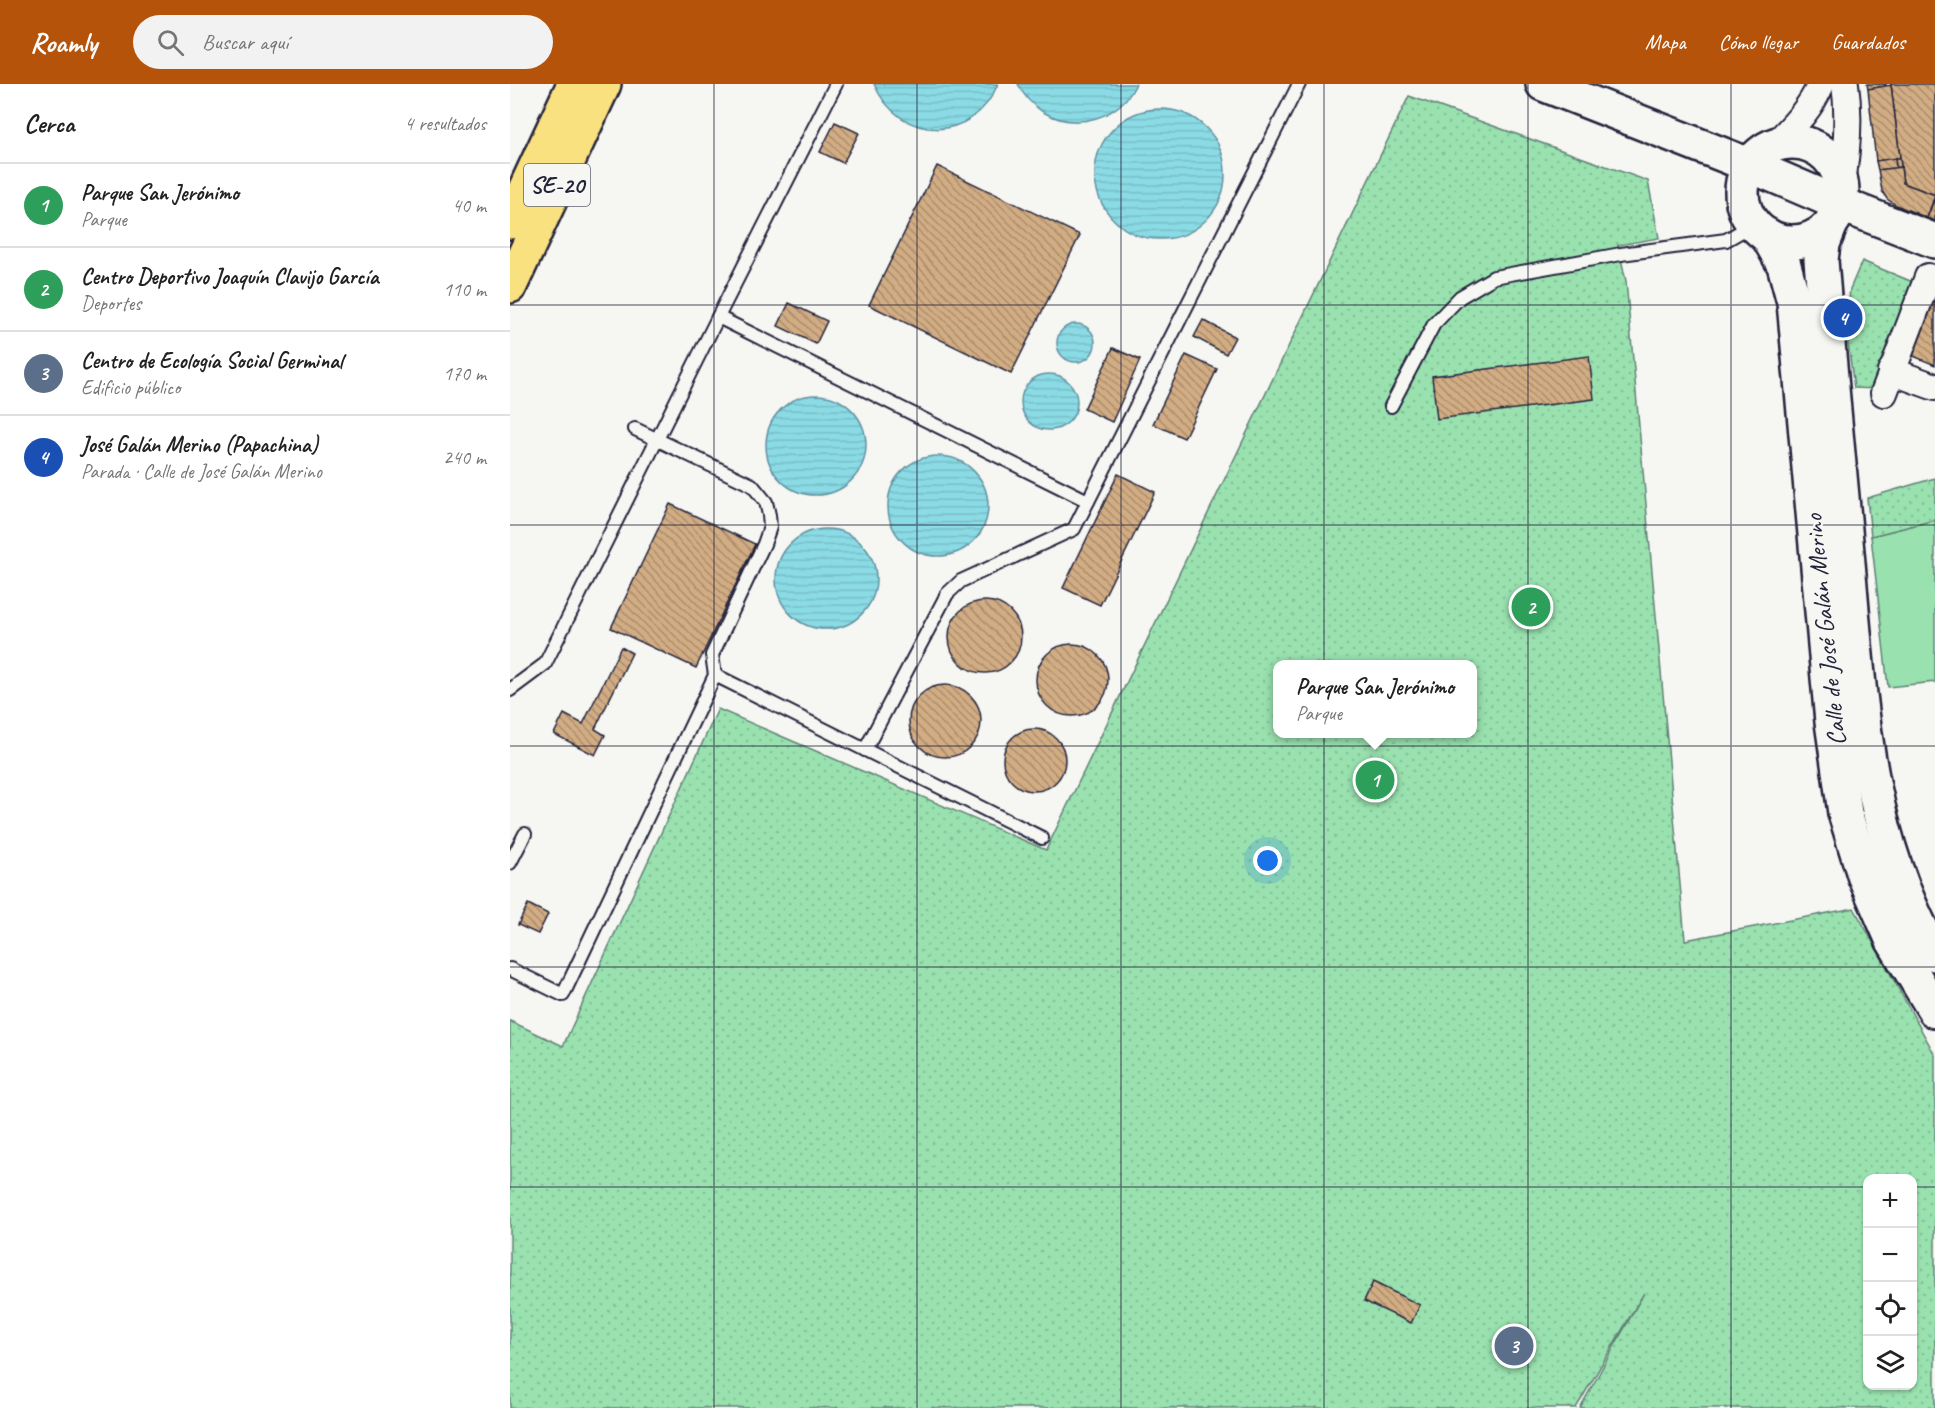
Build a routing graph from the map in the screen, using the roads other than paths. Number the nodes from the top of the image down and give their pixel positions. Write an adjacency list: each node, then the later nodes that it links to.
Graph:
1 (836, 84): 16 (lane)
2 (1299, 84): 21 (lane)
3 (1543, 84): 7 (main road)
4 (1821, 84): 8 (street)
5 (1845, 84): 10 (street)
6 (594, 91): 12 (highway, SE-20); 15 (highway, SE-20)
7 (1685, 140): 9 (main road); 11 (main road, Calle de José Galán Merino)
8 (1775, 145): 9 (main road); 10 (main road)
9 (1749, 165): 10 (main road); 11 (main road)
10 (1838, 204): 11 (main road); 13 (main road); 28 (main road, Calle de José Galán Merino)
11 (1755, 221): 18 (lane); 30 (main road, Calle de José Galán Merino)
12 (510, 222)
13 (1935, 241)
14 (1928, 277): 17 (street)
15 (510, 286)
16 (718, 316): 20 (lane); 21 (lane)
17 (1935, 387)
18 (1391, 406)
19 (635, 429): 20 (lane)
20 (657, 440): 22 (lane); 23 (lane)
21 (1089, 501): 24 (lane)
22 (715, 675): 24 (lane); 29 (lane)
23 (510, 690)
24 (865, 750): 26 (lane)
25 (525, 834): 27 (lane)
26 (1042, 838)
27 (510, 864)
28 (1935, 954)
29 (510, 969)
30 (1935, 1011)

